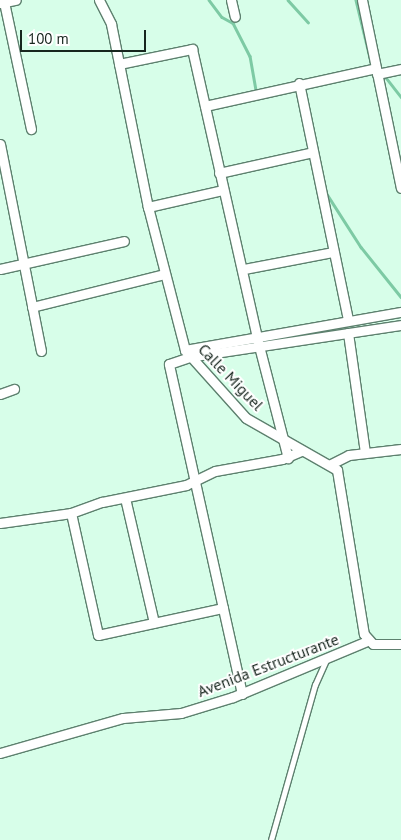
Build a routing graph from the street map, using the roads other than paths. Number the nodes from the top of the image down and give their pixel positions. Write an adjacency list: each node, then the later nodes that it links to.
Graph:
1 (16, 0): 5 (street)
2 (99, 0): 7 (street, Calle Miguel)
3 (231, 0): 6 (street)
4 (362, 0): 9 (street)
5 (2, 3): 12 (street)
6 (235, 17)
7 (119, 64): 11 (street); 18 (street, Calle Miguel)
8 (401, 69): 9 (street)
9 (376, 71): 10 (street); 16 (street)
10 (299, 83): 11 (street); 14 (street)
11 (205, 106): 15 (street)
12 (31, 129)
13 (0, 144): 21 (street)
14 (313, 152): 15 (street); 20 (street)
15 (219, 173): 17 (street)
16 (401, 188)
17 (223, 190): 18 (street); 23 (street)
18 (148, 207): 24 (street, Calle Miguel)
19 (124, 241): 21 (street)
20 (333, 252): 23 (street); 27 (street)
21 (21, 263): 22 (street); 25 (street)
22 (0, 269)
23 (244, 269): 30 (street)
24 (164, 274): 25 (street); 32 (street, Calle Miguel)
25 (32, 307): 31 (street)
26 (401, 312): 27 (street)
27 (348, 320): 30 (street)
28 (401, 325): 29 (street)
29 (348, 333): 30 (street); 38 (street)
30 (258, 342): 32 (street); 35 (street)
31 (41, 351)
32 (187, 353): 35 (street, Calle Miguel); 41 (street)
33 (14, 388): 34 (street)
34 (0, 392)
35 (284, 441): 37 (street, Calle Miguel); 39 (street)
36 (401, 449): 38 (street)
37 (301, 452): 39 (street); 40 (street, Calle Miguel)
38 (365, 453): 40 (street)
39 (288, 458): 41 (street)
40 (331, 464): 47 (street)
41 (195, 482): 42 (street); 45 (street)
42 (126, 498): 43 (street); 46 (street)
43 (71, 513): 44 (street); 46 (street)
44 (0, 523)
45 (223, 608): 46 (street); 50 (street)
46 (154, 622)
47 (369, 640): 48 (street); 49 (street, Avenida Estructurante)
48 (401, 644)
49 (326, 658): 50 (street, Avenida Estructurante); 52 (lane)
50 (242, 694): 51 (street, Avenida Estructurante)
51 (0, 753)
52 (271, 840)

